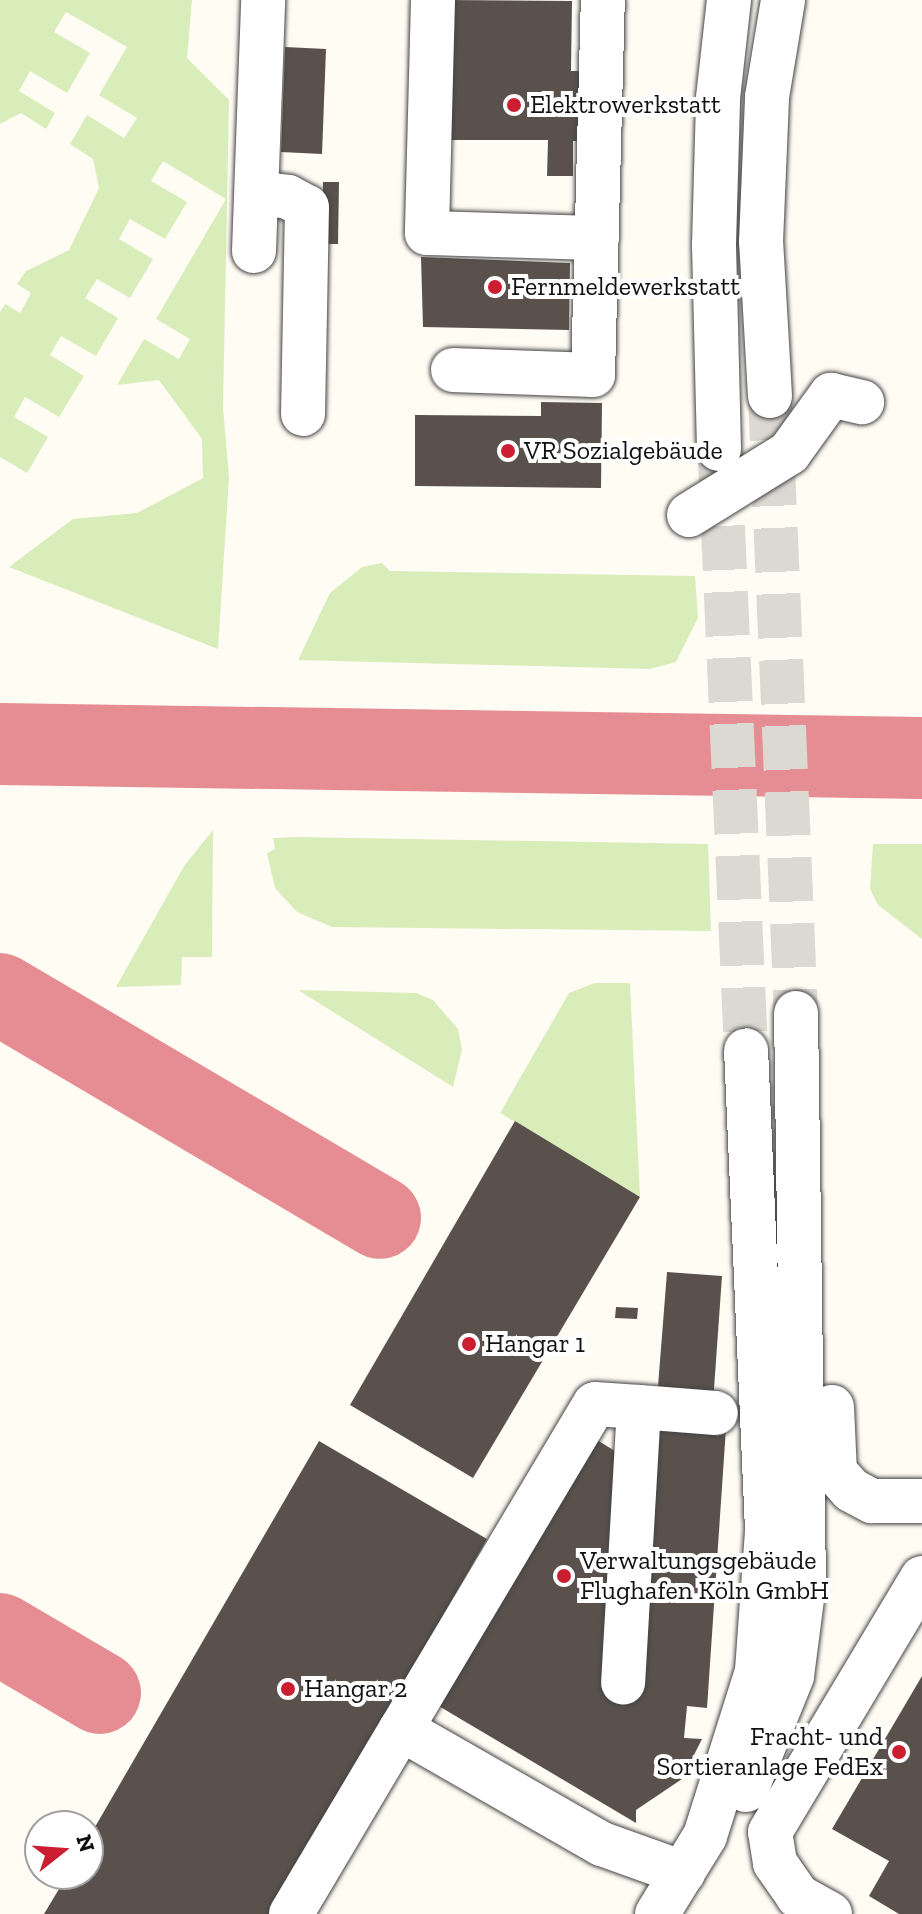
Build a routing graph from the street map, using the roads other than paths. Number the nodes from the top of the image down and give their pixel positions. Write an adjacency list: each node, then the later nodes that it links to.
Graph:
1 (263, 0): 6 (street)
2 (433, 0): 7 (street)
3 (603, 0): 7 (street)
4 (729, 0): 13 (street)
5 (783, 0): 10 (street)
6 (257, 193): 8 (street); 12 (street)
7 (597, 238): 9 (street)
8 (254, 251)
9 (453, 370)
10 (770, 396)
11 (862, 402): 14 (street)
12 (303, 414)
13 (719, 449)
14 (689, 515)
15 (746, 1050): 22 (street)
16 (639, 1407): 17 (street); 20 (street); 21 (street)
17 (716, 1413)
18 (922, 1501): 22 (street)
19 (922, 1578): 26 (street)
20 (623, 1683)
21 (401, 1729): 23 (street); 24 (street)
22 (705, 1836): 23 (street)
23 (683, 1873): 25 (street)
24 (291, 1914)
25 (657, 1914)
26 (830, 1914)

